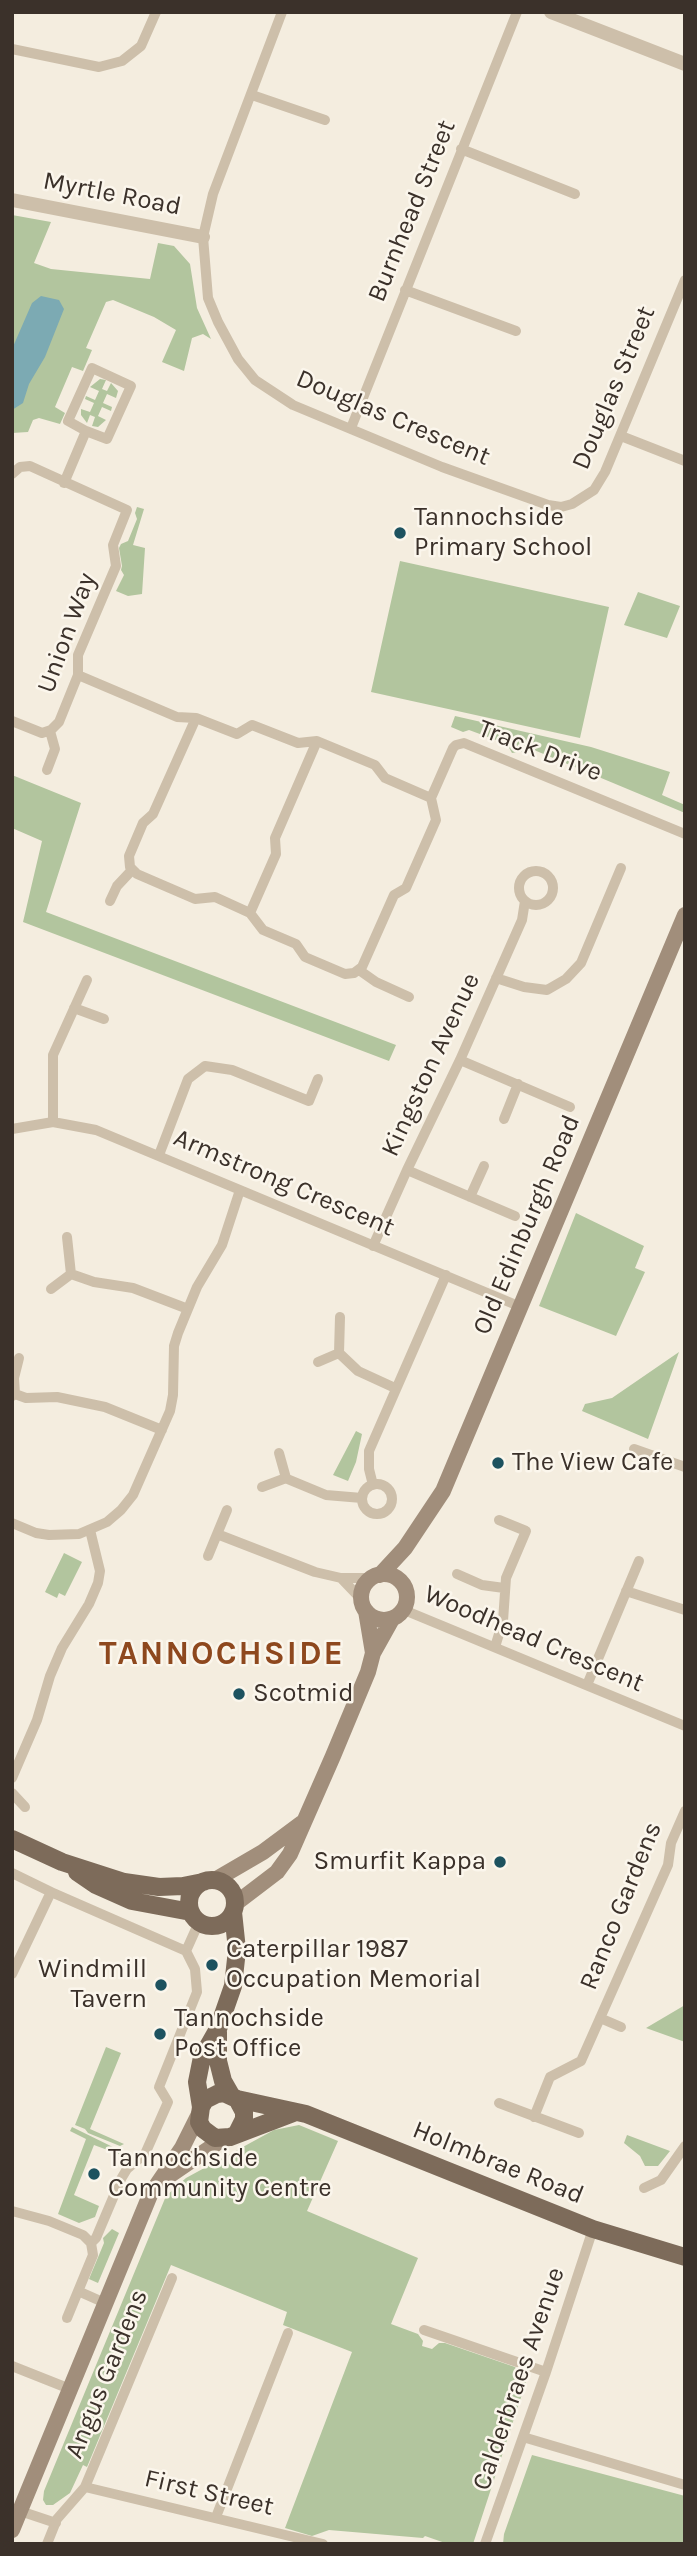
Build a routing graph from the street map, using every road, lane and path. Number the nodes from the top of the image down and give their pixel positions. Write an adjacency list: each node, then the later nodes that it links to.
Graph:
1 (156, 12): 5 (street)
2 (282, 12): 7 (street, Douglas Crescent)
3 (517, 12): 9 (street, Burnhead Street)
4 (551, 12): 6 (street)
5 (12, 49)
6 (685, 64)
7 (252, 95): 8 (street); 12 (street, Douglas Crescent)
8 (325, 120)
9 (461, 149): 10 (street); 14 (street, Burnhead Street)
10 (575, 194)
11 (12, 200): 12 (street, Myrtle Road)
12 (203, 237): 16 (street, Douglas Crescent)
13 (685, 280): 18 (street, Douglas Street)
14 (405, 290): 15 (street); 16 (street, Burnhead Street)
15 (516, 331)
16 (351, 428): 22 (street, Douglas Crescent)
17 (86, 431): 17 (street); 21 (street)
18 (621, 436): 19 (street); 22 (street, Douglas Street)
19 (685, 461)
20 (12, 474): 21 (street, Union Way)
21 (64, 483): 23 (street, Union Way)
22 (572, 504)
23 (78, 675): 24 (street); 26 (street, Union Way)
24 (196, 718): 27 (street); 32 (street)
25 (12, 721): 26 (street, Union Way)
26 (50, 731): 28 (street, Union Way)
27 (317, 741): 29 (street); 35 (street)
28 (47, 770)
29 (431, 798): 30 (street, Track Drive); 37 (street, Track Drive)
30 (685, 834)
31 (621, 868): 38 (street)
32 (132, 870): 33 (street); 35 (street)
33 (110, 901)
34 (525, 901): 38 (street, Kingston Avenue)
35 (250, 913): 37 (street)
36 (685, 915): 61 (main road, Old Edinburgh Road)
37 (359, 970): 40 (street)
38 (496, 978): 43 (street, Kingston Avenue)
39 (87, 980): 41 (street)
40 (409, 996)
41 (74, 1008): 42 (street); 48 (street)
42 (104, 1019)
43 (460, 1060): 45 (street); 52 (street, Kingston Avenue)
44 (318, 1079): 50 (street)
45 (517, 1084): 46 (street); 47 (street)
46 (570, 1107)
47 (504, 1119)
48 (54, 1122): 49 (street, Armstrong Crescent); 50 (street, Armstrong Crescent)
49 (12, 1129)
50 (159, 1155): 53 (street, Armstrong Crescent)
51 (484, 1166): 54 (street)
52 (407, 1170): 54 (street); 57 (street, Kingston Avenue)
53 (240, 1190): 57 (street, Armstrong Crescent); 62 (street)
54 (471, 1197): 55 (street)
55 (515, 1216)
56 (67, 1237): 58 (street)
57 (373, 1246): 59 (street, Armstrong Crescent)
58 (71, 1274): 60 (street); 62 (street)
59 (446, 1275): 61 (street, Armstrong Crescent); 67 (street)
60 (51, 1289)
61 (521, 1307): 82 (main road, Old Edinburgh Road)
62 (188, 1309): 69 (street)
63 (340, 1317): 64 (street)
64 (339, 1353): 66 (street); 67 (street)
65 (19, 1358): 68 (street)
66 (318, 1362)
67 (395, 1388): 74 (street)
68 (14, 1395): 69 (street)
69 (162, 1430): 80 (street)
70 (634, 1448): 72 (street)
71 (279, 1453): 73 (street)
72 (685, 1467)
73 (285, 1478): 75 (street); 76 (street)
74 (373, 1485): 76 (street); 76 (street)
75 (262, 1487)
76 (362, 1498)
77 (227, 1510): 81 (street)
78 (499, 1520): 89 (street)
79 (12, 1523): 80 (street)
80 (90, 1530): 98 (street)
81 (217, 1534): 83 (street); 87 (street)
82 (405, 1548): 86 (main road, Old Edinburgh Road); 88 (main road)
83 (208, 1556)
84 (639, 1561): 90 (street)
85 (457, 1574): 89 (street)
86 (377, 1576): 87 (street); 88 (main road); 91 (main road, Old Edinburgh Road)
87 (341, 1578): 91 (street)
88 (403, 1584): 93 (main road)
89 (503, 1588): 94 (street)
90 (626, 1591): 92 (street); 96 (street)
91 (364, 1605): 93 (main road); 95 (main road)
92 (685, 1610)
93 (398, 1614): 94 (street, Woodhead Crescent); 95 (main road)
94 (495, 1647): 96 (street, Woodhead Crescent)
95 (373, 1653): 102 (main road)
96 (587, 1685): 97 (street, Woodhead Crescent)
97 (685, 1726)
98 (12, 1779)
99 (12, 1793): 100 (street)
100 (25, 1807)
101 (685, 1811): 113 (street, Ranco Gardens)
102 (302, 1823): 106 (main road); 108 (main road)
103 (12, 1839): 104 (main road)
104 (62, 1862): 106 (main road); 109 (main road)
105 (12, 1873): 107 (street)
106 (209, 1881): 108 (main road); 109 (main road)
107 (51, 1892): 110 (street); 112 (street)
108 (234, 1908): 109 (main road); 111 (main road)
109 (200, 1920): 110 (street); 111 (main road)
110 (186, 1951): 128 (street)
111 (234, 1972): 115 (main road)
112 (12, 1974)
113 (600, 2018): 114 (street, Ranco Gardens); 120 (street, Ranco Gardens)
114 (621, 2027)
115 (218, 2029): 116 (main road); 118 (main road)
116 (234, 2097): 118 (main road); 119 (main road, Holmbrae Road); 122 (main road)
117 (499, 2103): 120 (street)
118 (200, 2110): 122 (main road); 124 (main road)
119 (295, 2112): 122 (main road); 127 (main road, Holmbrae Road)
120 (534, 2117): 121 (street)
121 (579, 2133)
122 (230, 2136): 124 (main road)
123 (685, 2146): 125 (street)
124 (155, 2186): 132 (main road)
125 (644, 2188)
126 (12, 2211): 128 (street)
127 (593, 2229): 129 (main road, Holmbrae Road); 137 (street, Calderbraes Avenue)
128 (91, 2243): 131 (street)
129 (685, 2257)
130 (172, 2278): 141 (street, Angus Gardens)
131 (78, 2291): 132 (street); 133 (street)
132 (105, 2303): 138 (main road)
133 (67, 2318)
134 (424, 2330): 137 (street)
135 (288, 2333): 143 (street)
136 (12, 2366): 138 (street)
137 (547, 2372): 139 (street, Calderbraes Avenue)
138 (70, 2389): 142 (main road)
139 (523, 2437): 140 (street); 148 (street, Calderbraes Avenue)
140 (685, 2485)
141 (85, 2487): 143 (street, First Street); 144 (street, Angus Gardens)
142 (20, 2511): 144 (street); 145 (main road)
143 (216, 2517): 147 (street, First Street)
144 (56, 2523): 146 (street, Angus Gardens)
145 (12, 2529)
146 (47, 2544)
147 (323, 2544)
148 (485, 2544)

